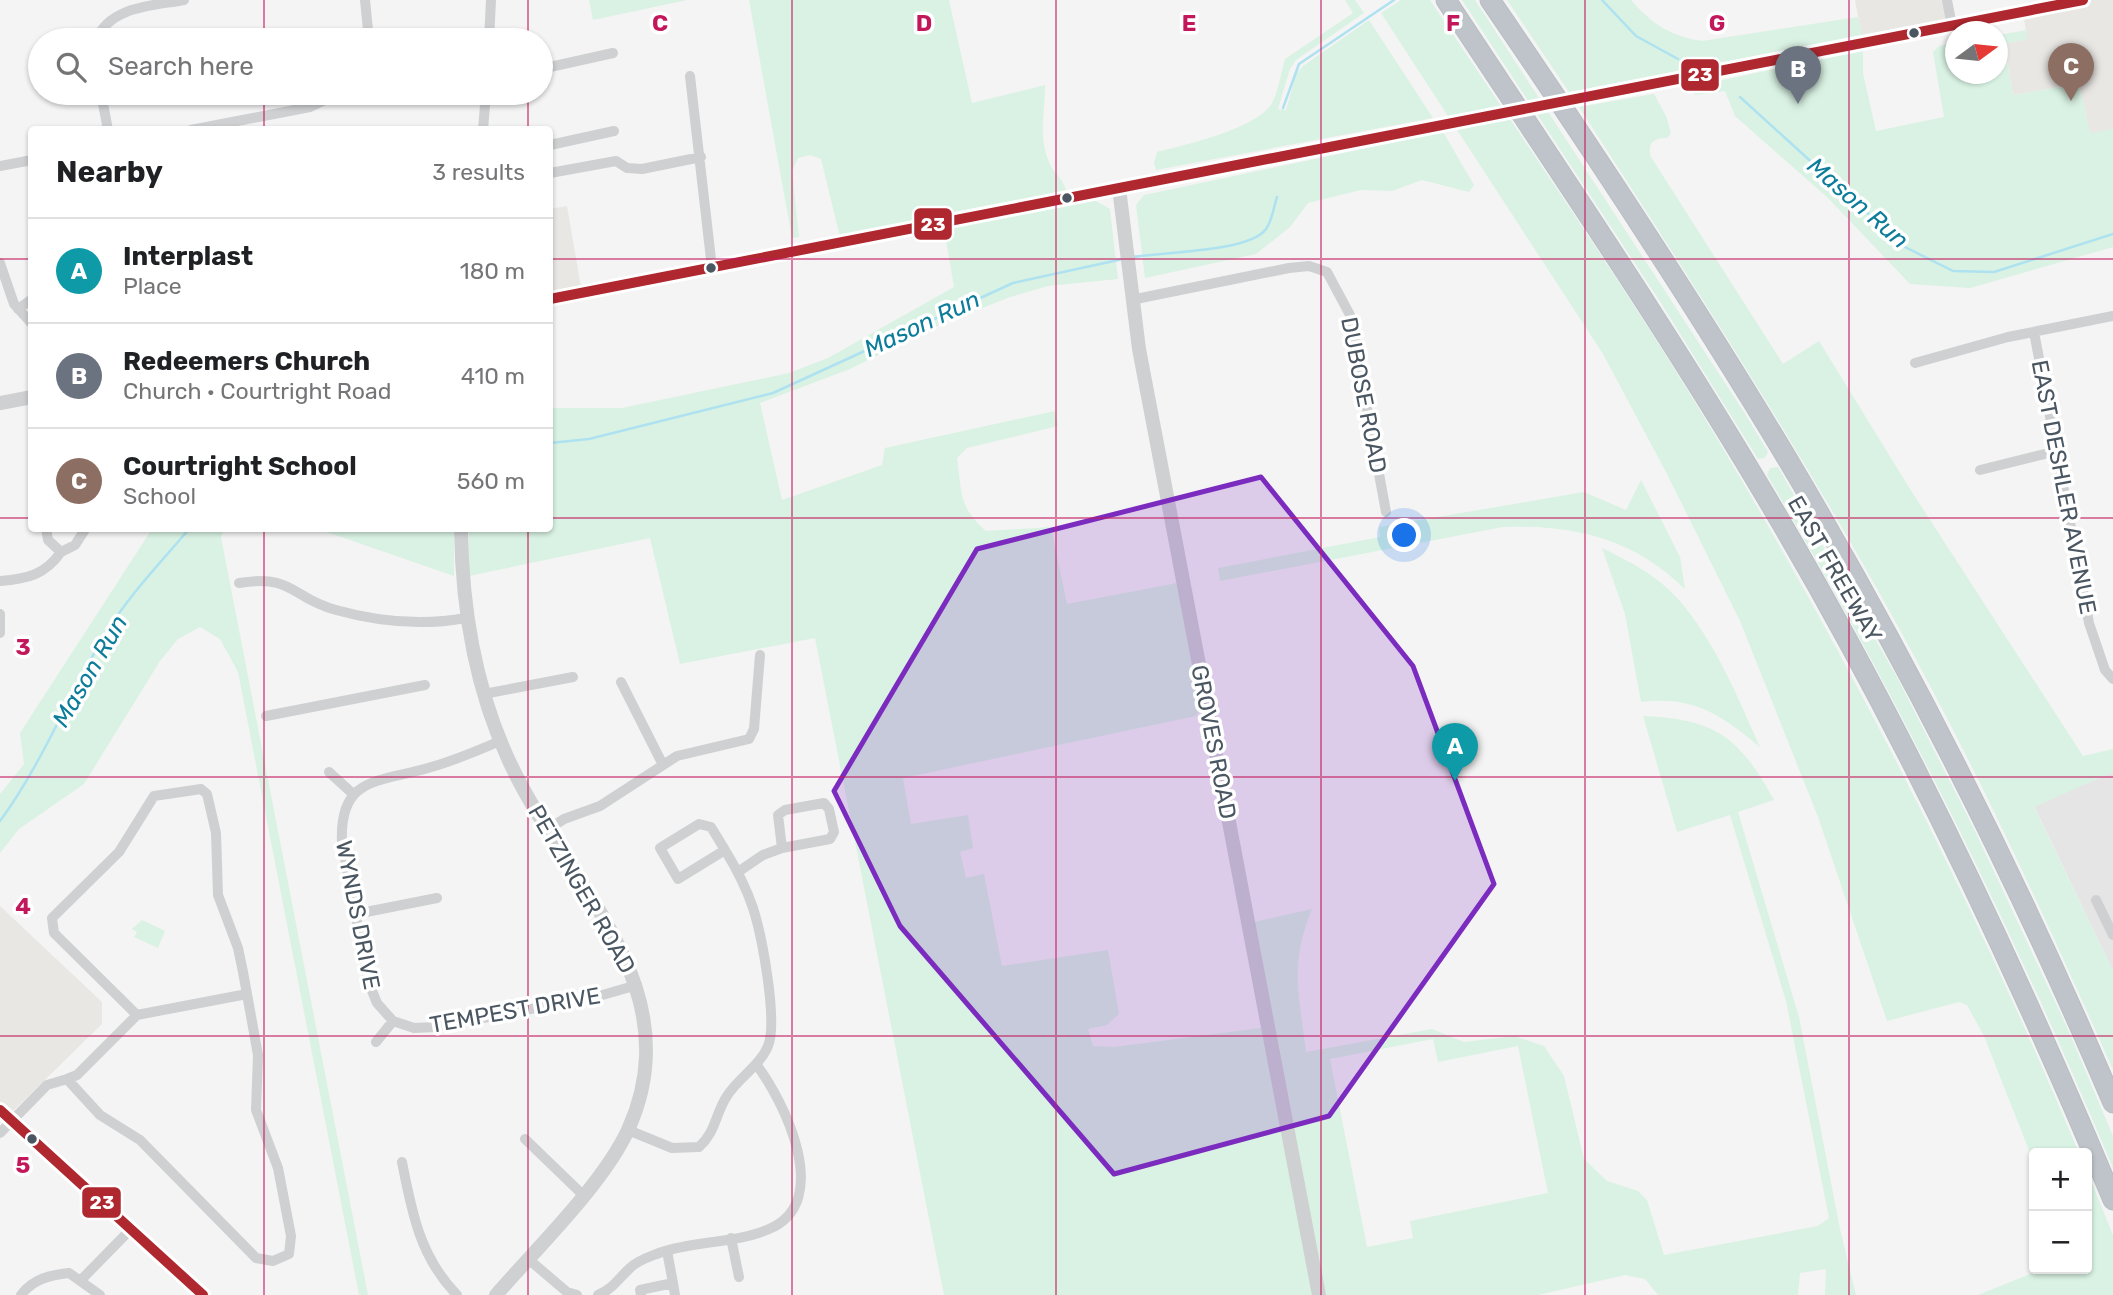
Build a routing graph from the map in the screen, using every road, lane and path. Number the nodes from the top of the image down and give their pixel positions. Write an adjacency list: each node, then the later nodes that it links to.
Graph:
1 (184, 0): 11 (street)
2 (365, 0): 12 (street)
3 (491, 0): 13 (street)
4 (1446, 0): 88 (highway, EAST FREEWAY)
5 (1490, 0): 80 (highway, EAST FREEWAY)
6 (1947, 0): 8 (street)
7 (2083, 0): 9 (street)
8 (1951, 21)
9 (1977, 21)
10 (1945, 27): 29 (street, bridge)
11 (106, 28)
12 (368, 28)
13 (490, 28)
14 (613, 53): 15 (street)
15 (553, 66)
16 (690, 76): 25 (street)
17 (103, 105): 20 (street)
18 (314, 105): 21 (street)
19 (485, 105): 22 (street)
20 (107, 126)
21 (212, 126)
22 (484, 126)
23 (614, 131): 24 (street)
24 (553, 144)
25 (701, 157): 28 (street); 31 (street)
26 (28, 161): 27 (street)
27 (0, 166)
28 (553, 172)
29 (1119, 188): 31 (street); 33 (street, GROVES ROAD)
30 (0, 263): 35 (street)
31 (712, 268): 32 (street)
32 (553, 298)
33 (1131, 300): 44 (street, DUBOSE ROAD); 104 (street, GROVES ROAD)
34 (28, 302): 35 (street)
35 (18, 309): 37 (street)
36 (2113, 316): 38 (street)
37 (28, 320)
38 (2034, 331): 39 (street); 42 (street, EAST DESHLER AVENUE)
39 (1915, 363)
40 (28, 398): 41 (street)
41 (0, 404)
42 (2057, 451): 43 (street); 56 (street, EAST DESHLER AVENUE)
43 (1980, 470)
44 (1386, 512)
45 (47, 532): 48 (street)
46 (83, 532): 48 (street)
47 (461, 532): 52 (street, PETZINGER ROAD)
48 (61, 552): 49 (street)
49 (0, 581)
50 (239, 583): 52 (street)
51 (0, 614): 53 (street)
52 (466, 618): 59 (street, PETZINGER ROAD)
53 (0, 634)
54 (760, 655): 62 (street)
55 (573, 677): 59 (street)
56 (2113, 679)
57 (621, 682): 62 (street)
58 (425, 685): 60 (street)
59 (484, 694): 61 (street, PETZINGER ROAD)
60 (267, 716)
61 (500, 741): 64 (street); 65 (street, PETZINGER ROAD)
62 (662, 763): 65 (street)
63 (329, 772): 64 (street)
64 (353, 794): 71 (street, WYNDS DRIVE)
65 (547, 830): 73 (street, PETZINGER ROAD)
66 (782, 848): 66 (street); 68 (street)
67 (725, 850): 67 (street); 68 (street)
68 (738, 872): 78 (street)
69 (437, 898): 71 (street)
70 (2096, 900): 72 (street)
71 (356, 914): 76 (street, WYNDS DRIVE)
72 (2113, 935)
73 (637, 985): 76 (street, TEMPEST DRIVE); 83 (street, PETZINGER ROAD)
74 (247, 994): 75 (street); 75 (street); 79 (street)
75 (137, 1015): 79 (street)
76 (393, 1021): 77 (street)
77 (376, 1042)
78 (756, 1064): 83 (street); 90 (street)
79 (67, 1080): 82 (street)
80 (2113, 1103)
81 (0, 1110): 82 (street)
82 (11, 1120): 84 (street); 89 (street)
83 (628, 1130): 87 (street, PETZINGER ROAD)
84 (0, 1133)
85 (526, 1139): 87 (street)
86 (402, 1162): 99 (street)
87 (582, 1194): 92 (street, PETZINGER ROAD)
88 (2113, 1200)
89 (130, 1230): 94 (street); 98 (street)
90 (731, 1238): 91 (street); 93 (street)
91 (667, 1251): 95 (street); 102 (street)
92 (527, 1258): 100 (street, PETZINGER ROAD); 101 (street)
93 (739, 1277)
94 (81, 1280): 96 (street); 97 (street)
95 (674, 1289): 103 (street)
96 (21, 1295)
97 (100, 1295)
98 (202, 1295)
99 (457, 1295)
100 (496, 1295)
101 (577, 1295)
102 (598, 1295)
103 (641, 1295)
104 (1319, 1295)

